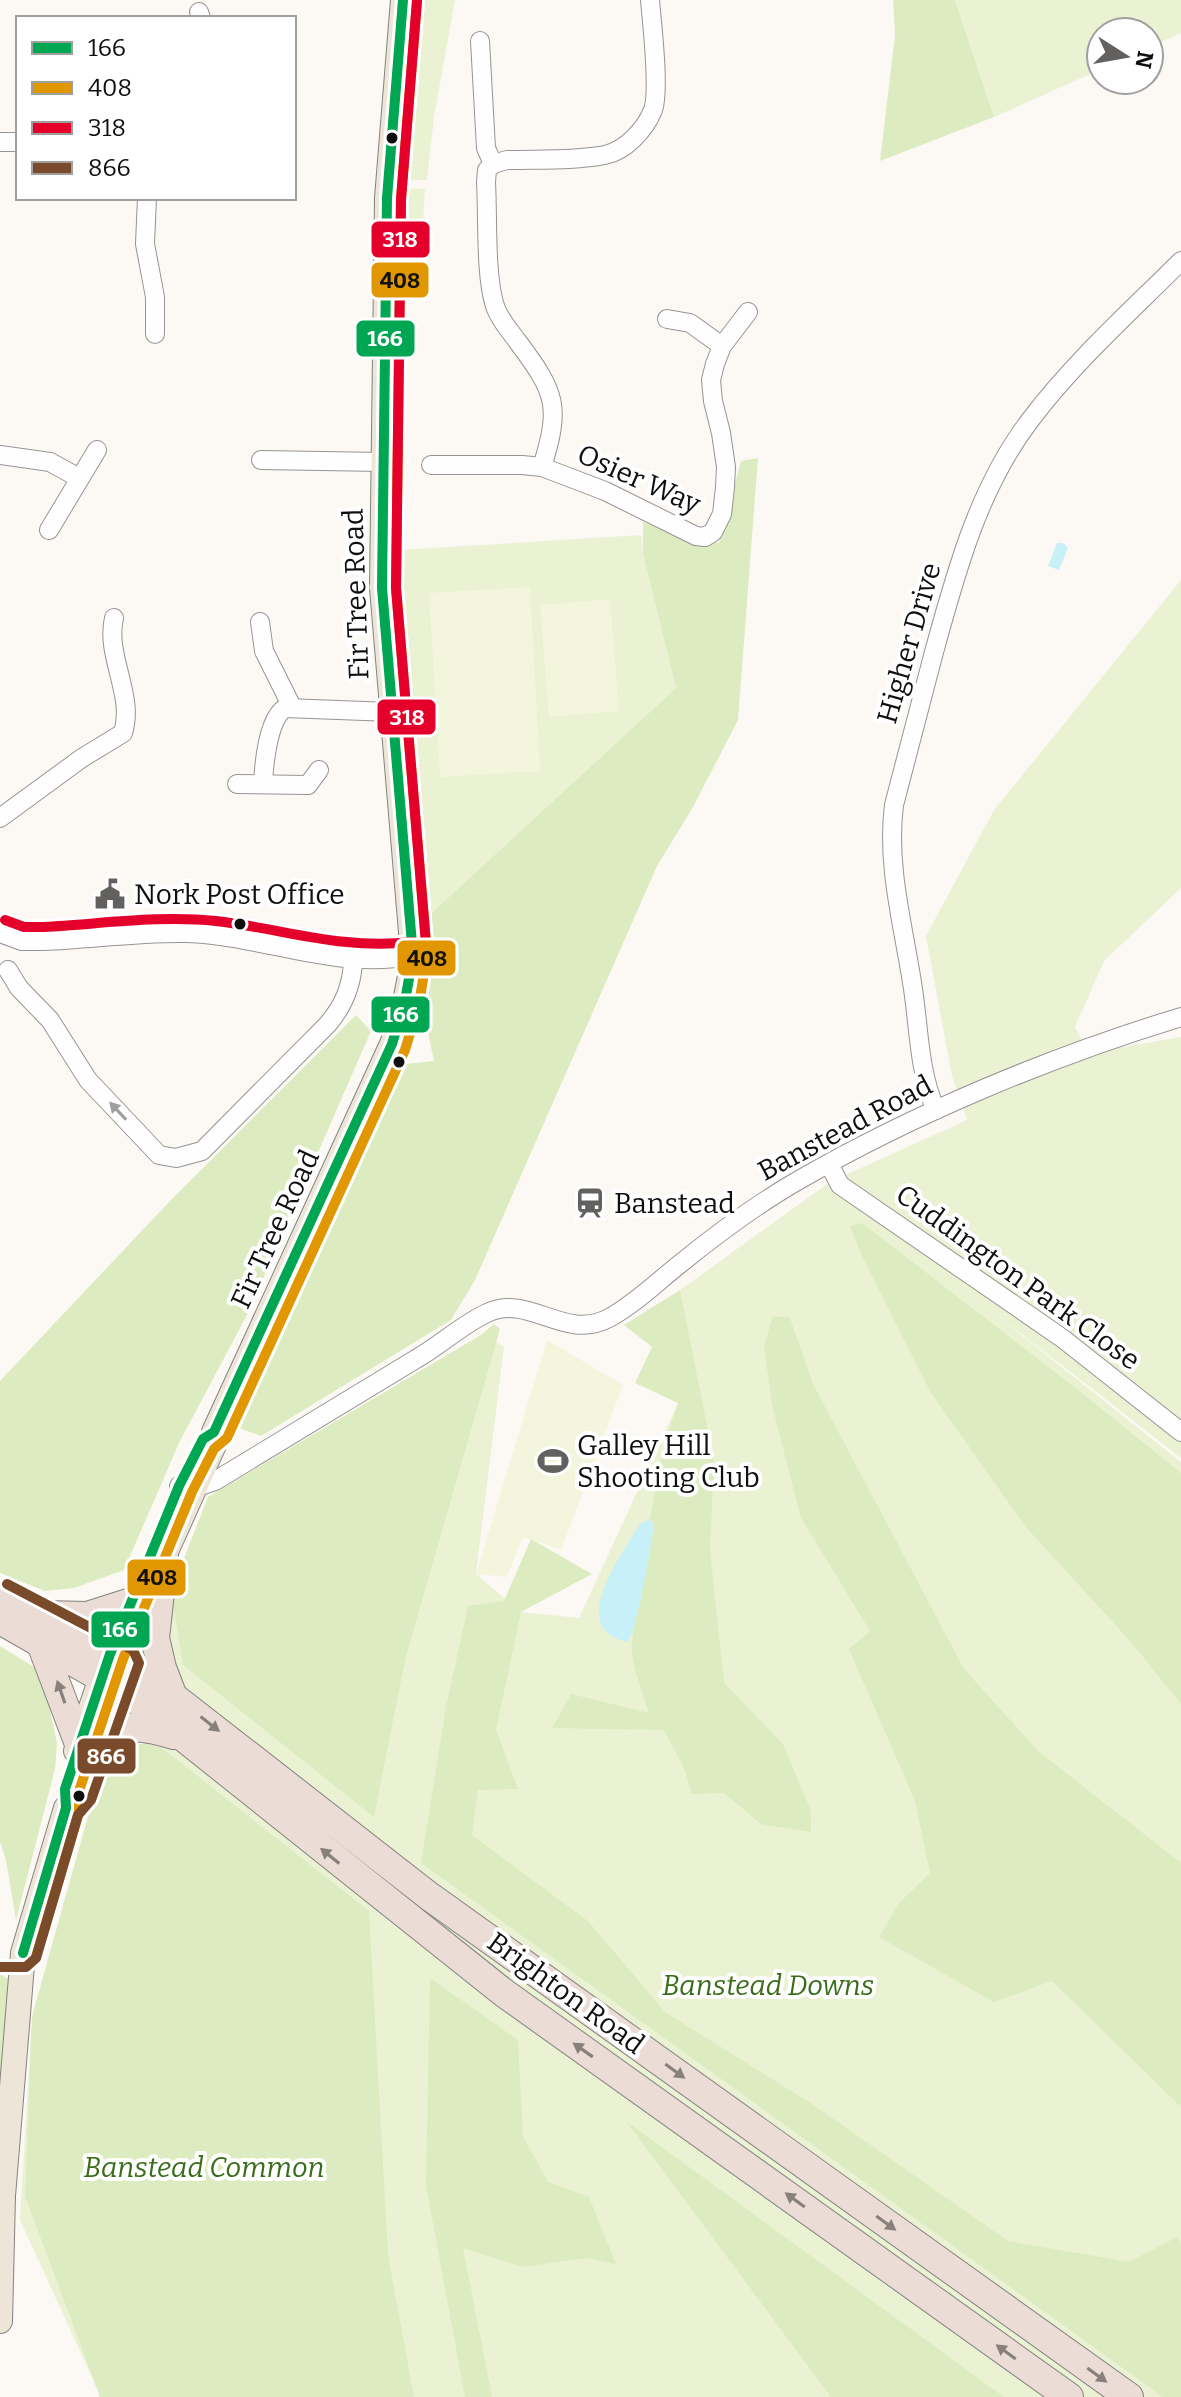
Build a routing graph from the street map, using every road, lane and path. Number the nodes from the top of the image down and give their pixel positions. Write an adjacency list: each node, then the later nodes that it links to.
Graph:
1 (403, 0): 14 (main road, Fir Tree Road)
2 (650, 0): 4 (street)
3 (480, 41): 4 (street, Osier Way)
4 (493, 164): 16 (street, Osier Way)
5 (147, 200): 9 (street)
6 (1181, 261): 33 (street, Higher Drive)
7 (748, 312): 10 (street, Osier Way)
8 (667, 319): 10 (street)
9 (155, 334)
10 (722, 346): 16 (street, Osier Way)
11 (97, 450): 17 (street)
12 (0, 455): 17 (street)
13 (261, 460): 14 (street)
14 (383, 462): 22 (main road, Fir Tree Road)
15 (431, 465): 16 (street, Osier Way)
16 (542, 467)
17 (79, 478): 18 (street)
18 (49, 530)
19 (114, 618): 26 (street)
20 (260, 622): 21 (street)
21 (292, 707): 22 (street); 25 (street)
22 (391, 712): 29 (main road, Fir Tree Road)
23 (319, 770): 25 (street)
24 (237, 784): 25 (street)
25 (263, 784)
26 (0, 818)
27 (0, 933): 28 (street)
28 (22, 941): 30 (street); 31 (street)
29 (413, 956): 30 (street); 36 (main road, Fir Tree Road)
30 (353, 961): 31 (street, one-way to 31)
31 (4, 974)
32 (1181, 1017): 33 (street, Banstead Road)
33 (936, 1110): 34 (street, Banstead Road)
34 (829, 1164): 35 (street, Cuddington Park Close); 36 (street, Banstead Road)
35 (1181, 1432)
36 (187, 1487): 37 (main road, Fir Tree Road); 39 (main road, Fir Tree Road)
37 (164, 1556): 42 (main road, Fir Tree Road); 43 (highway)
38 (0, 1596): 41 (highway, Brighton Road)
39 (131, 1602): 41 (highway); 42 (main road, Fir Tree Road)
40 (0, 1620): 41 (highway, Brighton Road)
41 (38, 1627): 42 (highway, Brighton Road); 45 (highway, one-way to 41)
42 (113, 1670): 43 (highway, Brighton Road); 44 (highway, Brighton Road); 45 (main road, Fir Tree Road)
43 (172, 1694): 49 (highway, Brighton Road, one-way to 49)
44 (179, 1736): 45 (highway); 48 (highway, Brighton Road, one-way to 44)
45 (88, 1741): 46 (main road, Fir Tree Road)
46 (12, 1953): 47 (main road, Fir Tree Road)
47 (0, 2321)
48 (1069, 2397)
49 (1129, 2397)

